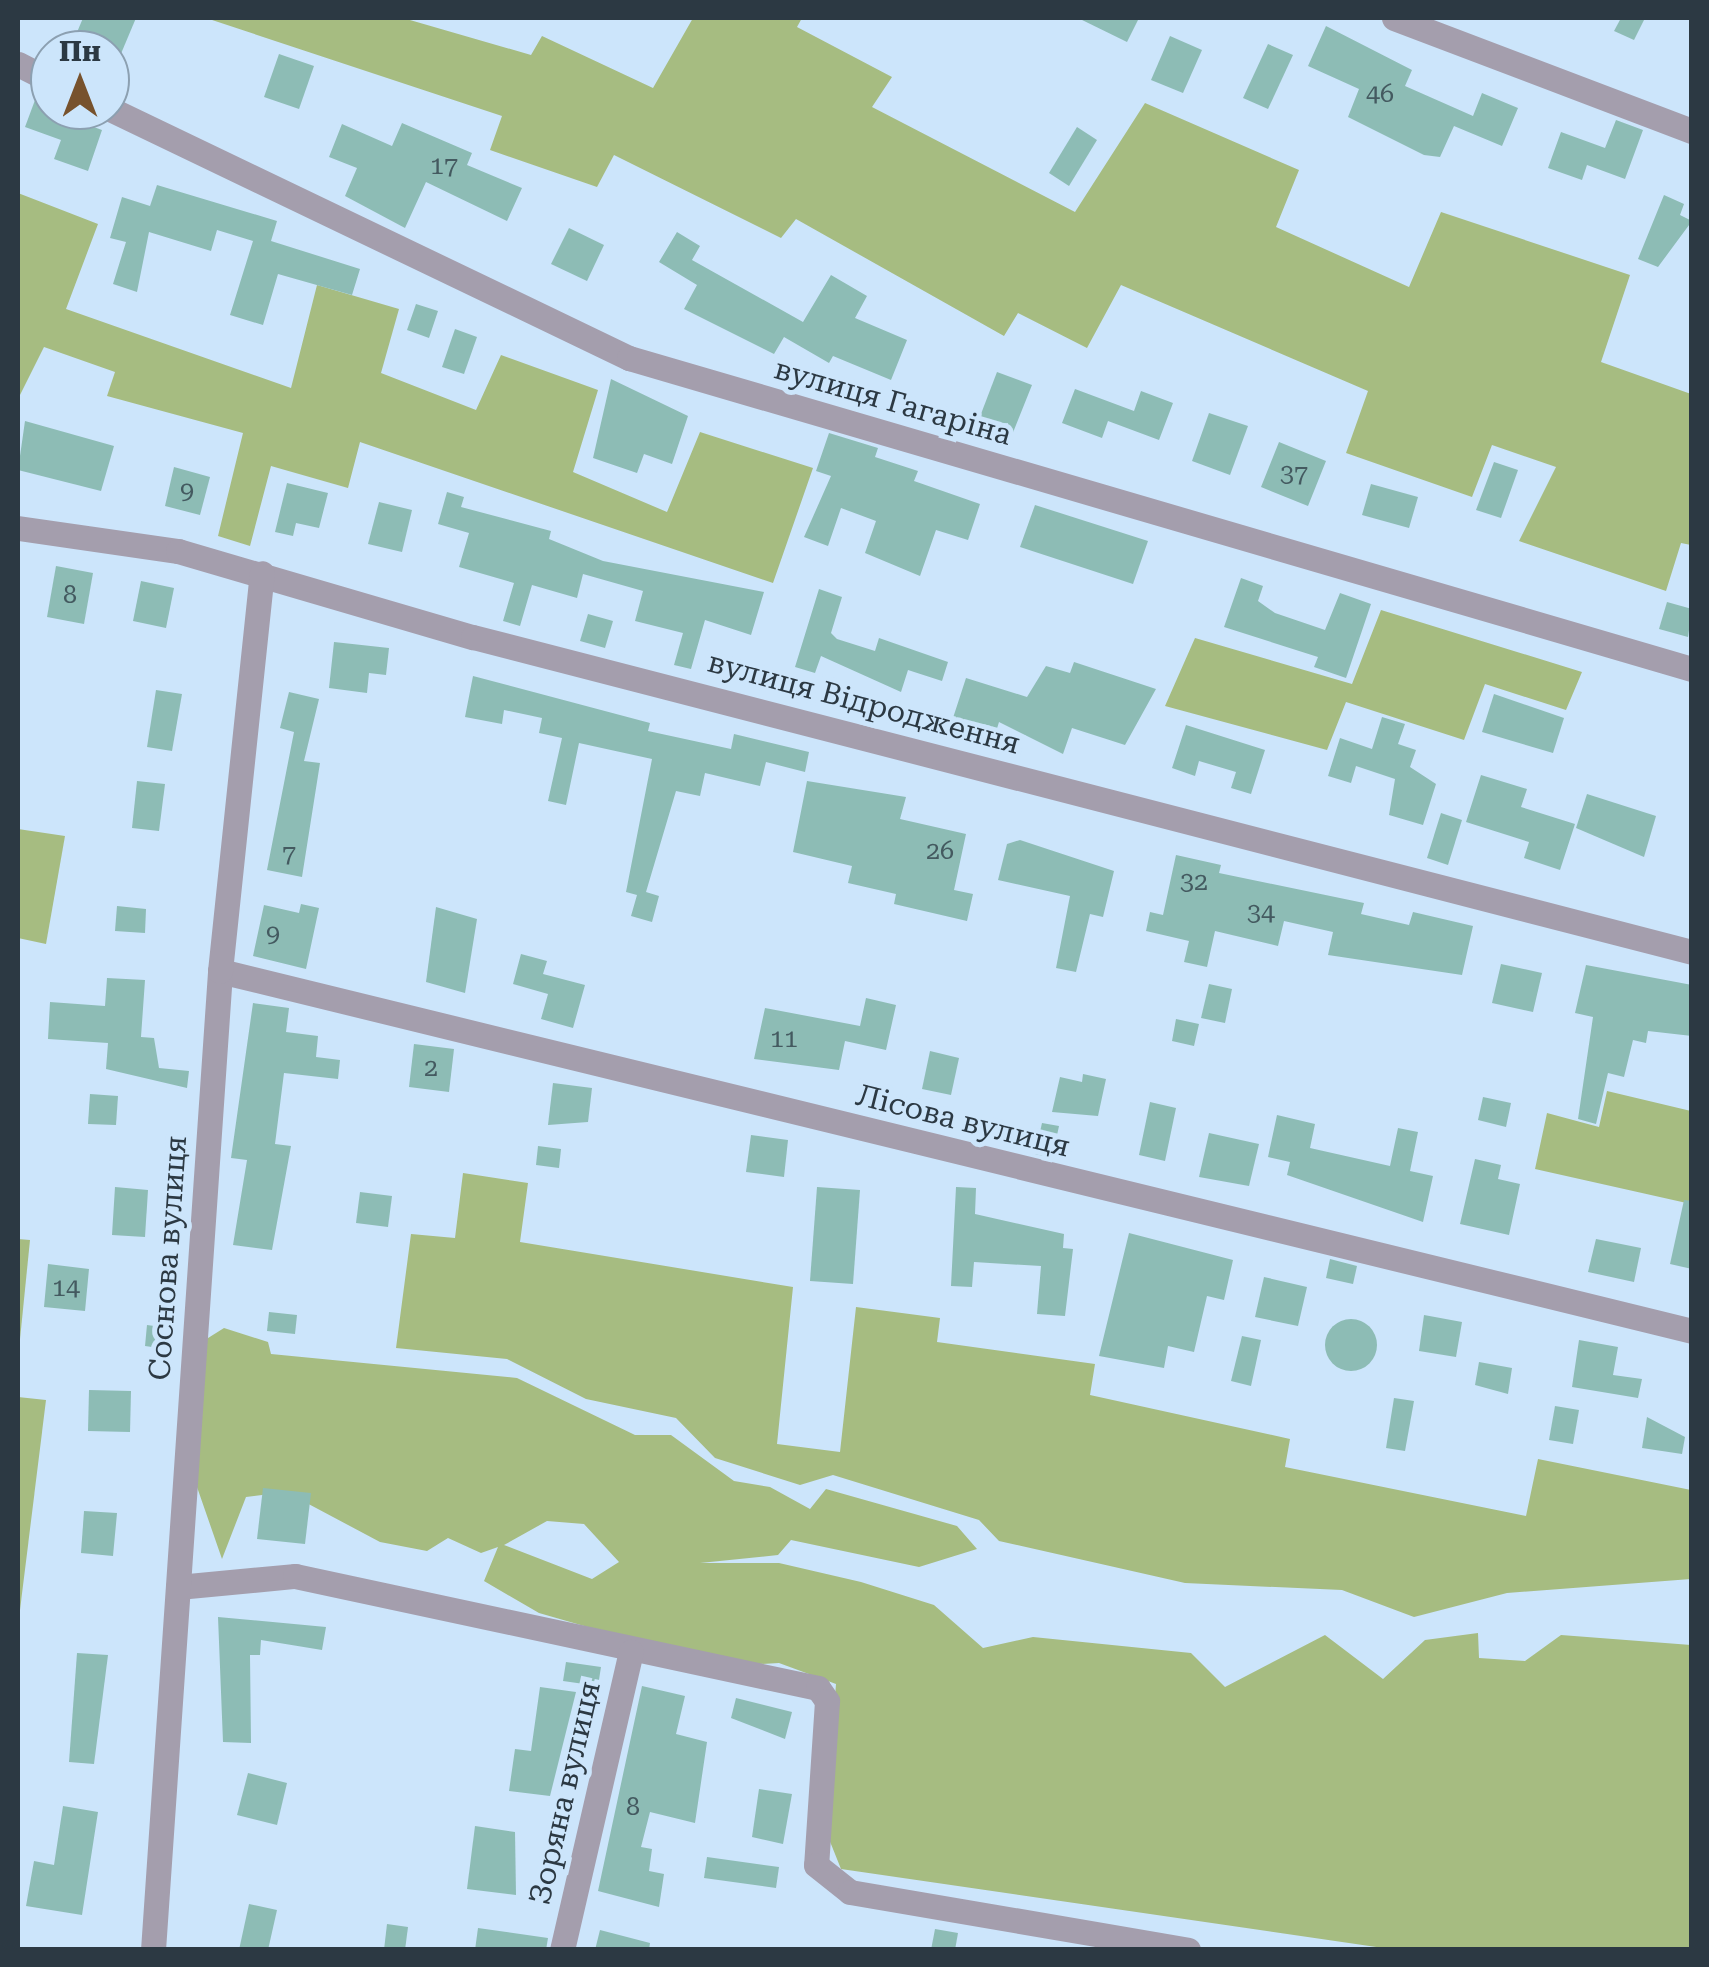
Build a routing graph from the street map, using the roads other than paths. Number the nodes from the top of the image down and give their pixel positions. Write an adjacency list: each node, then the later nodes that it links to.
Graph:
1 (1394, 18): 3 (street)
2 (130, 119): 6 (street, вулиця Гагаріна)
3 (1692, 131)
4 (18, 528): 5 (street, вулиця Відродження)
5 (262, 572): 7 (street, вулиця Відродження); 8 (street, Соснова вулиця)
6 (1692, 669)
7 (1692, 952)
8 (220, 971): 9 (street, Лісова вулиця); 10 (street, Соснова вулиця)
9 (1692, 1331)
10 (178, 1587): 11 (street); 12 (street, Соснова вулиця)
11 (631, 1652): 13 (street, Зоряна вулиця); 14 (street)
12 (153, 1950)
13 (562, 1950)
14 (1188, 1950)

